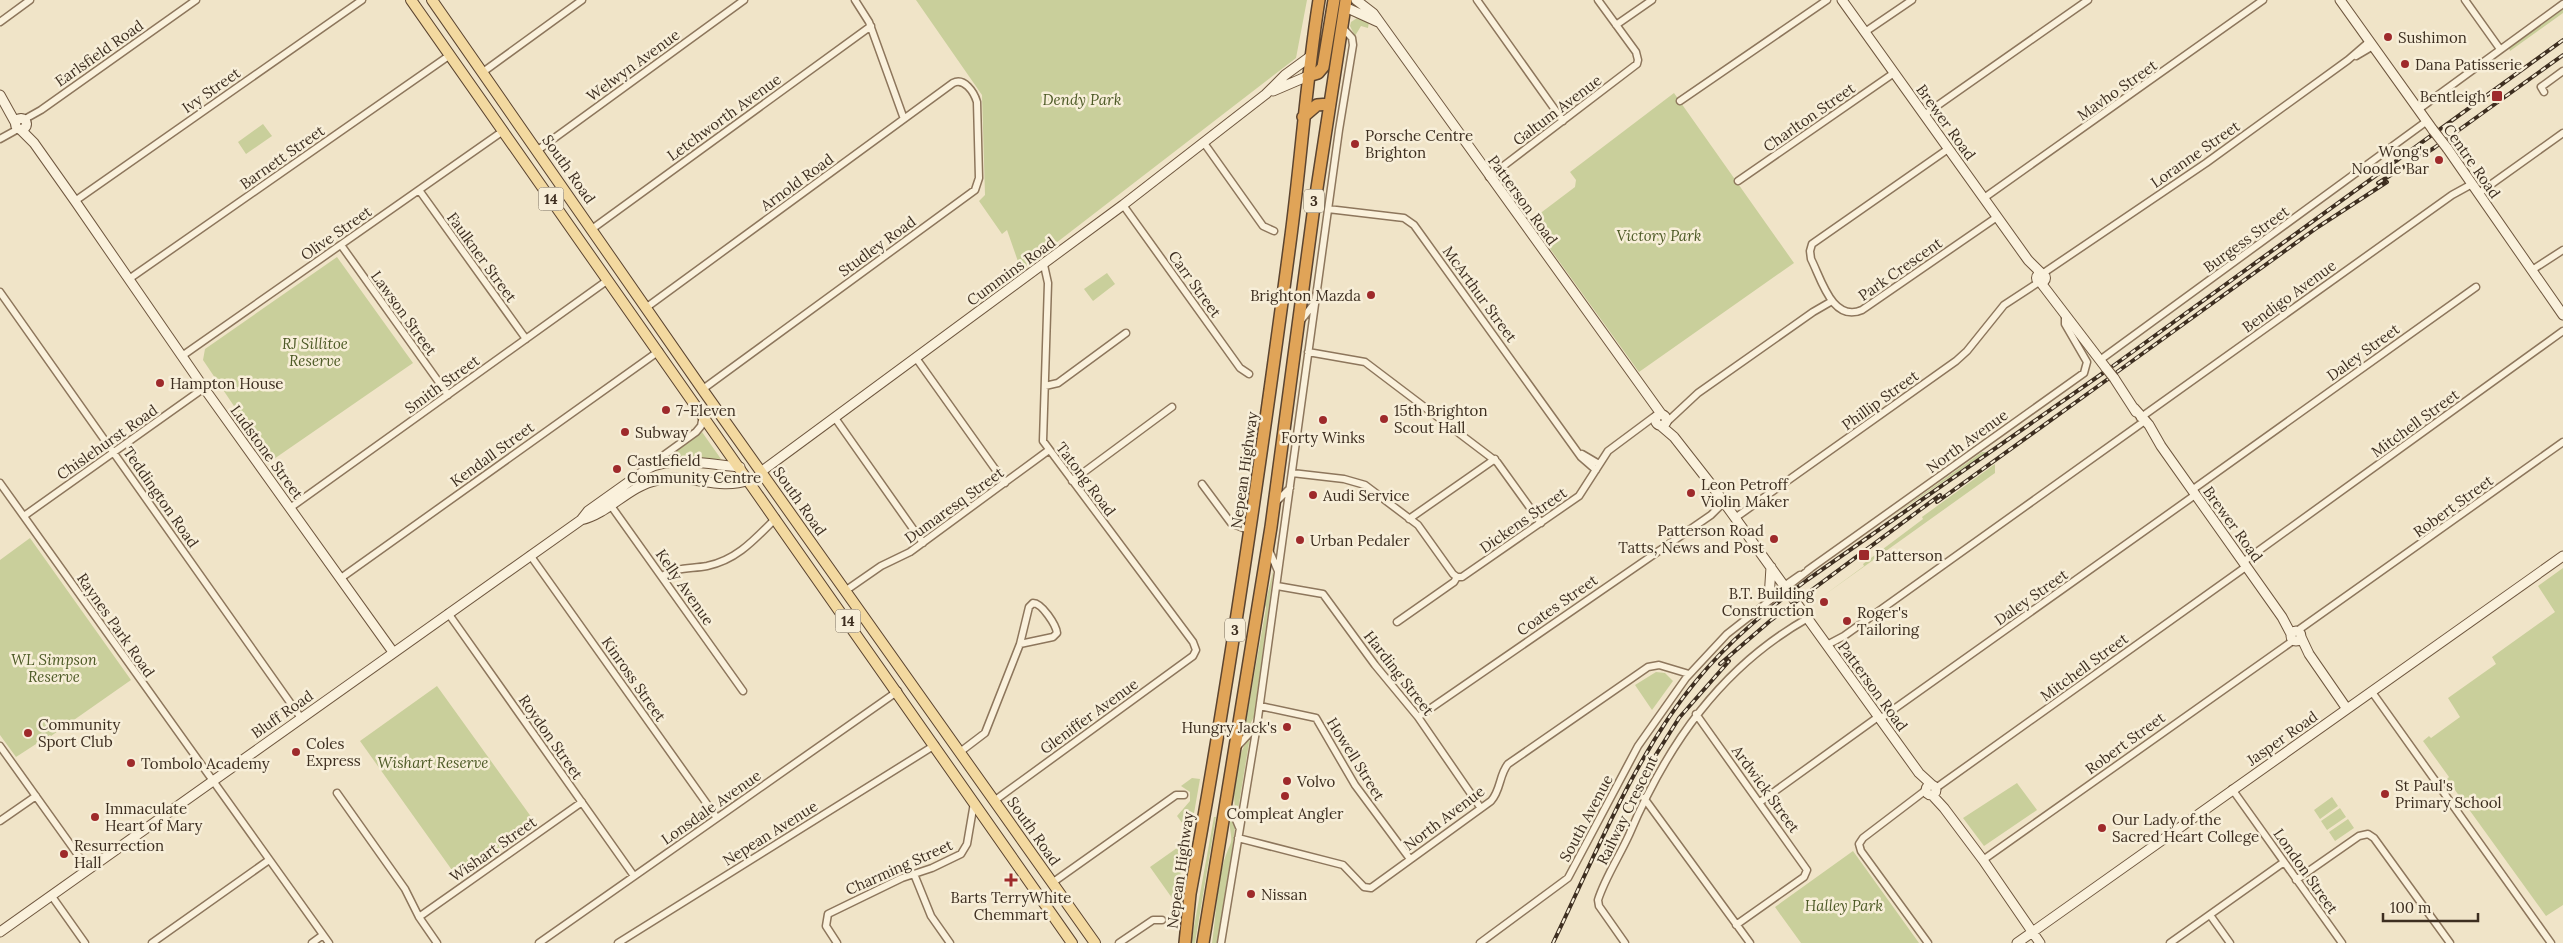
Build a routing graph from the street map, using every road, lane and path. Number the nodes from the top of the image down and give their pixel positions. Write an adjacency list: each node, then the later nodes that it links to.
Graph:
1 (30, 0): 24 (street)
2 (196, 0): 50 (street, Earlsfield Road)
3 (362, 0): 65 (street, Ivy Street)
4 (411, 0): 32 (main road, South Road / 14)
5 (432, 0): 35 (main road, South Road / 14)
6 (582, 0): 35 (street)
7 (744, 0): 58 (street, Welwyn Avenue)
8 (855, 0): 27 (street)
9 (1319, 0): 33 (highway, Nepean Highway / 3)
10 (1334, 0): 22 (highway); 37 (highway)
11 (1477, 0): 48 (street)
12 (1598, 0): 26 (street)
13 (1652, 0): 26 (street)
14 (1827, 0): 42 (street)
15 (1842, 0): 29 (main road, Brewer Road)
16 (1912, 0): 29 (street)
17 (2088, 0): 45 (street)
18 (2263, 0): 64 (street, Mavho Street)
19 (2340, 0): 30 (main road, Centre Road)
20 (2465, 0): 31 (street)
21 (1360, 1): 25 (main road, Patterson Road)
22 (1346, 3): 25 (main road, Patterson Road); 28 (highway, 3)
23 (2563, 4): 31 (street)
24 (0, 22)
25 (1378, 22): 59 (main road, Patterson Road)
26 (1616, 25): 48 (street, Galtum Avenue)
27 (871, 26): 47 (street); 69 (street, Letchworth Avenue)
28 (1342, 27): 43 (highway, 3); 52 (street)
29 (1865, 32): 36 (main road, Brewer Road)
30 (2372, 44): 44 (main road, Centre Road); 75 (street, Loranne Street)
31 (2500, 49): 44 (street)
32 (450, 55): 53 (main road, South Road / 14); 76 (street, Barnett Street)
33 (1311, 56): 37 (highway, Nepean Highway / 3); 40 (main road, Cummins Road)
34 (2563, 71): 39 (street)
35 (483, 72): 49 (main road, South Road / 14)
36 (1894, 73): 45 (main road, Brewer Road); 60 (street, Charlton Street)
37 (1308, 76): 40 (main road, Cummins Road); 46 (highway, Nepean Highway / 3)
38 (964, 83): 47 (street, Arnold Road); 103 (street, Studley Road)
39 (2544, 92)
40 (1266, 94): 56 (main road, Cummins Road)
41 (0, 95): 50 (main road, Ludstone Street)
42 (1680, 101)
43 (1329, 104): 46 (highway); 52 (street); 85 (highway, 3)
44 (2418, 108): 51 (main road, Centre Road)
45 (1924, 115): 57 (main road, Brewer Road)
46 (1304, 117): 97 (highway, Nepean Highway / 3)
47 (904, 119): 82 (street, Arnold Road)
48 (1563, 121): 59 (street, Galtum Avenue)
49 (517, 122): 53 (main road); 58 (main road, South Road / 14)
50 (21, 124): 55 (street, Earlsfield Road); 65 (main road, Ludstone Street)
51 (2430, 125): 61 (main road, Centre Road, bridge); 96 (street, Burgess Street)
52 (1339, 130): 67 (street)
53 (503, 131): 62 (street, Olive Street); 77 (main road, South Road / 14)
54 (2563, 133): 63 (street)
55 (0, 138)
56 (1204, 143): 66 (main road, Cummins Road); 70 (street)
57 (1948, 149): 64 (main road, Brewer Road); 80 (street)
58 (538, 150): 69 (main road, South Road / 14)
59 (1489, 177): 109 (main road, Patterson Road)
60 (1738, 181)
61 (2471, 182): 63 (main road, Centre Road); 108 (street, Bendigo Avenue)
62 (419, 190): 71 (street, Olive Street); 89 (street, Faulkner Street)
63 (2480, 195): 74 (main road, Centre Road)
64 (1984, 198): 68 (main road, Brewer Road)
65 (76, 201): 76 (main road, Ludstone Street)
66 (1123, 205): 73 (main road, Cummins Road); 98 (street, Carr Street)
67 (1328, 208): 81 (street); 117 (street, McArthur Street)
68 (1997, 217): 75 (main road, Brewer Road); 80 (street, Park Crescent)
69 (592, 229): 82 (main road, South Road / 14)
70 (1274, 230)
71 (340, 245): 94 (street, Olive Street); 104 (street, Lawson Street)
72 (2563, 250): 74 (street)
73 (1044, 265): 95 (main road, Cummins Road); 100 (street, Tatong Road)
74 (2533, 272): 84 (main road, Centre Road)
75 (2041, 278): 83 (main road, Brewer Road); 134 (street, Phillip Street)
76 (130, 280): 94 (main road, Ludstone Street)
77 (608, 280): 89 (street, Smith Street); 92 (main road, South Road / 14)
78 (2476, 287): 127 (street, Daley Street)
79 (0, 292): 114 (street, Teddington Road)
80 (1831, 299): 109 (street, Dickens Street)
81 (1315, 302): 85 (street); 93 (street)
82 (646, 307): 91 (main road, South Road / 14)
83 (2065, 313): 96 (main road, Brewer Road); 149 (street, North Avenue)
84 (2563, 315)
85 (1298, 325): 99 (highway, 3)
86 (2563, 331): 90 (street, Mitchell Street)
87 (1126, 333): 100 (street)
88 (2563, 335): 90 (street, Mitchell Street)
89 (526, 339): 104 (street, Smith Street)
90 (2553, 340): 142 (street, Mitchell Street)
91 (671, 342): 92 (main road); 103 (main road, South Road / 14)
92 (659, 351): 106 (main road, South Road / 14); 146 (street, Kendall Street)
93 (1308, 352): 101 (street); 115 (street)
94 (182, 356): 102 (main road, Ludstone Street)
95 (916, 358): 107 (main road, Cummins Road); 124 (street)
96 (2100, 360): 108 (main road, Brewer Road, bridge)
97 (1273, 371): 99 (highway); 137 (highway, Nepean Highway / 3)
98 (1249, 374)
99 (1291, 374): 101 (street); 129 (highway, 3)
100 (1045, 386): 113 (street, Tatong Road)
101 (1304, 386): 120 (street)
102 (204, 388): 114 (street, Chislehurst Road); 131 (main road, Ludstone Street)
103 (703, 389): 110 (main road, South Road / 14)
104 (448, 395): 131 (street, Smith Street)
105 (1172, 407): 122 (street)
106 (703, 414): 111 (main road, South Road / 14); 119 (street, Bluff Road)
107 (835, 418): 118 (main road, Cummins Road); 138 (street)
108 (2143, 419): 127 (main road, Brewer Road); 157 (street, Bendigo Avenue)
109 (1659, 420): 117 (street, Dickens Street); 130 (main road, Patterson Road)
110 (726, 421): 111 (main road); 118 (main road, South Road / 14)
111 (714, 429): 116 (main road, South Road / 14)
112 (2563, 442): 155 (street, Robert Street)
113 (1049, 450): 122 (street, Tatong Road); 124 (street, Dumaresq Street)
114 (114, 453): 132 (street, Chislehurst Road); 169 (street, Teddington Road)
115 (1495, 460): 135 (street); 136 (street)
116 (740, 466): 118 (main road); 119 (main road, Bluff Road); 121 (main road, South Road / 14)
117 (1597, 467): 136 (street, Dickens Street)
118 (763, 468): 121 (main road); 150 (main road, South Road / 14)
119 (644, 471): 128 (main road, Bluff Road)
120 (1292, 473): 126 (street); 135 (street)
121 (749, 480): 128 (main road, Bluff Road); 133 (main road, South Road / 14)
122 (1072, 481): 158 (street, Tatong Road)
123 (0, 483): 132 (street, Raynes Park Road)
124 (1004, 483): 138 (street, Dumaresq Street)
125 (1202, 484): 137 (street)
126 (1290, 488): 129 (street); 144 (street)
127 (2194, 492): 142 (main road, Brewer Road); 170 (street, Daley Street)
128 (608, 502): 140 (main road, Bluff Road); 145 (street, Kelly Avenue)
129 (1274, 504): 139 (highway, 3)
130 (1725, 504): 134 (main road, Patterson Road); 168 (street, Coates Street)
131 (290, 508): 146 (main road, Ludstone Street)
132 (24, 516): 176 (street, Raynes Park Road)
133 (776, 518): 145 (street); 163 (main road, South Road / 14)
134 (1735, 518): 143 (main road, Patterson Road)
135 (1409, 519): 147 (street)
136 (1540, 523): 147 (street, Dickens Street)
137 (1251, 531): 187 (highway, Nepean Highway / 3)
138 (923, 543): 150 (street, Dumaresq Street)
139 (1268, 547): 144 (street); 174 (highway, 3)
140 (530, 555): 152 (main road, Bluff Road); 190 (street, Kinross Street)
141 (2563, 556): 164 (main road, Jasper Road)
142 (2245, 564): 155 (main road, Brewer Road); 177 (street, Mitchell Street)
143 (1771, 567): 149 (main road, Patterson Road); 151 (main road)
144 (1278, 573): 148 (street)
145 (662, 576): 162 (street, Kelly Avenue)
146 (341, 578): 159 (main road, Ludstone Street)
147 (1457, 578): 154 (street, Dickens Street)
148 (1277, 586): 165 (street); 168 (street, Harding Street)
149 (1785, 587): 151 (street, North Avenue); 153 (main road, Patterson Road)
150 (845, 592): 161 (main road, South Road / 14)
151 (1768, 600): 160 (street, North Avenue)
152 (448, 613): 159 (main road, Bluff Road); 185 (street, Roydon Street)
153 (1806, 616): 157 (main road, Patterson Road); 167 (street, Railway Crescent)
154 (1397, 622)
155 (2296, 635): 166 (main road, Brewer Road); 196 (street, Robert Street)
156 (1020, 644): 156 (street); 175 (street)
157 (1828, 647): 170 (main road, Patterson Road)
158 (1196, 650): 184 (street, Gleniffer Avenue)
159 (393, 652): 169 (main road, Bluff Road)
160 (1688, 676): 188 (street, North Avenue); 227 (street, South Avenue)
161 (910, 682): 163 (main road); 175 (main road, South Road / 14)
162 (743, 691)
163 (898, 691): 172 (main road, South Road / 14); 190 (street, Lonsdale Avenue)
164 (2372, 692): 166 (main road, Jasper Road); 237 (street)
165 (1260, 706): 171 (street); 195 (street, Howell Street)
166 (2347, 709): 178 (main road, Jasper Road)
167 (1696, 714): 182 (street, Railway Crescent); 186 (street, Ardwick Street)
168 (1418, 717): 188 (street, Harding Street)
169 (301, 718): 176 (main road, Bluff Road)
170 (1879, 718): 177 (main road, Patterson Road); 186 (street, Daley Street)
171 (1257, 724): 174 (street); 192 (street)
172 (935, 745): 183 (main road, South Road / 14); 218 (street, Nepean Avenue)
173 (0, 746): 181 (street)
174 (1234, 750): 189 (highway, 3)
175 (960, 752): 184 (main road, South Road / 14)
176 (212, 781): 194 (street, Raynes Park Road); 198 (main road, Bluff Road)
177 (1931, 789): 196 (main road, Patterson Road); 230 (street, Mitchell Street)
178 (2232, 789): 197 (street, London Street); 210 (main road, Jasper Road)
179 (337, 792): 206 (street)
180 (1184, 795): 202 (street)
181 (36, 796): 191 (street); 198 (street)
182 (1644, 798): 208 (street); 228 (street, Railway Crescent)
183 (974, 800): 199 (street, Charming Street); 203 (main road, South Road / 14)
184 (994, 801): 202 (main road, South Road / 14)
185 (582, 802): 200 (street, Roydon Street); 206 (street, Wishart Street)
186 (1760, 802): 208 (street, Ardwick Street)
187 (1206, 804): 189 (highway); 224 (highway, Nepean Highway / 3)
188 (1480, 807): 195 (street, North Avenue)
189 (1224, 808): 192 (street); 225 (highway, 3)
190 (717, 818): 200 (street, Lonsdale Avenue)
191 (0, 821)
192 (1240, 828): 193 (street)
193 (1238, 838): 195 (street, North Avenue); 226 (street)
194 (269, 860): 211 (street, Raynes Park Road); 214 (street)
195 (1408, 860)
196 (1983, 860): 210 (main road, Patterson Road)
197 (2284, 862): 201 (street, London Street); 205 (street)
198 (88, 869): 204 (main road, Bluff Road)
199 (914, 874): 219 (street, Charming Street); 220 (street)
200 (634, 876): 212 (street, Lonsdale Avenue)
201 (2296, 880): 235 (street, London Street); 236 (street)
202 (1052, 883): 203 (main road); 222 (main road, South Road / 14)
203 (1038, 894): 221 (main road, South Road / 14)
204 (51, 895): 209 (main road, Bluff Road); 213 (street)
205 (2210, 915): 233 (street); 234 (street)
206 (419, 917): 217 (street)
207 (1162, 920): 223 (street)
208 (1736, 925): 229 (street)
209 (0, 932)
210 (2033, 932): 231 (main road, Jasper Road); 232 (main road, Patterson Road)
211 (323, 935): 215 (street); 216 (street, Raynes Park Road)
212 (542, 942)
213 (85, 943)
214 (152, 943)
215 (312, 943)
216 (329, 943)
217 (437, 943)
218 (618, 943)
219 (837, 943)
220 (950, 943)
221 (1072, 943)
222 (1095, 943)
223 (1119, 943)
224 (1185, 943)
225 (1203, 943)
226 (1221, 943)
227 (1480, 943)
228 (1625, 943)
229 (1750, 943)
230 (1928, 943)
231 (2017, 943)
232 (2040, 943)
233 (2170, 943)
234 (2230, 943)
235 (2342, 943)
236 (2450, 943)
237 (2551, 943)

